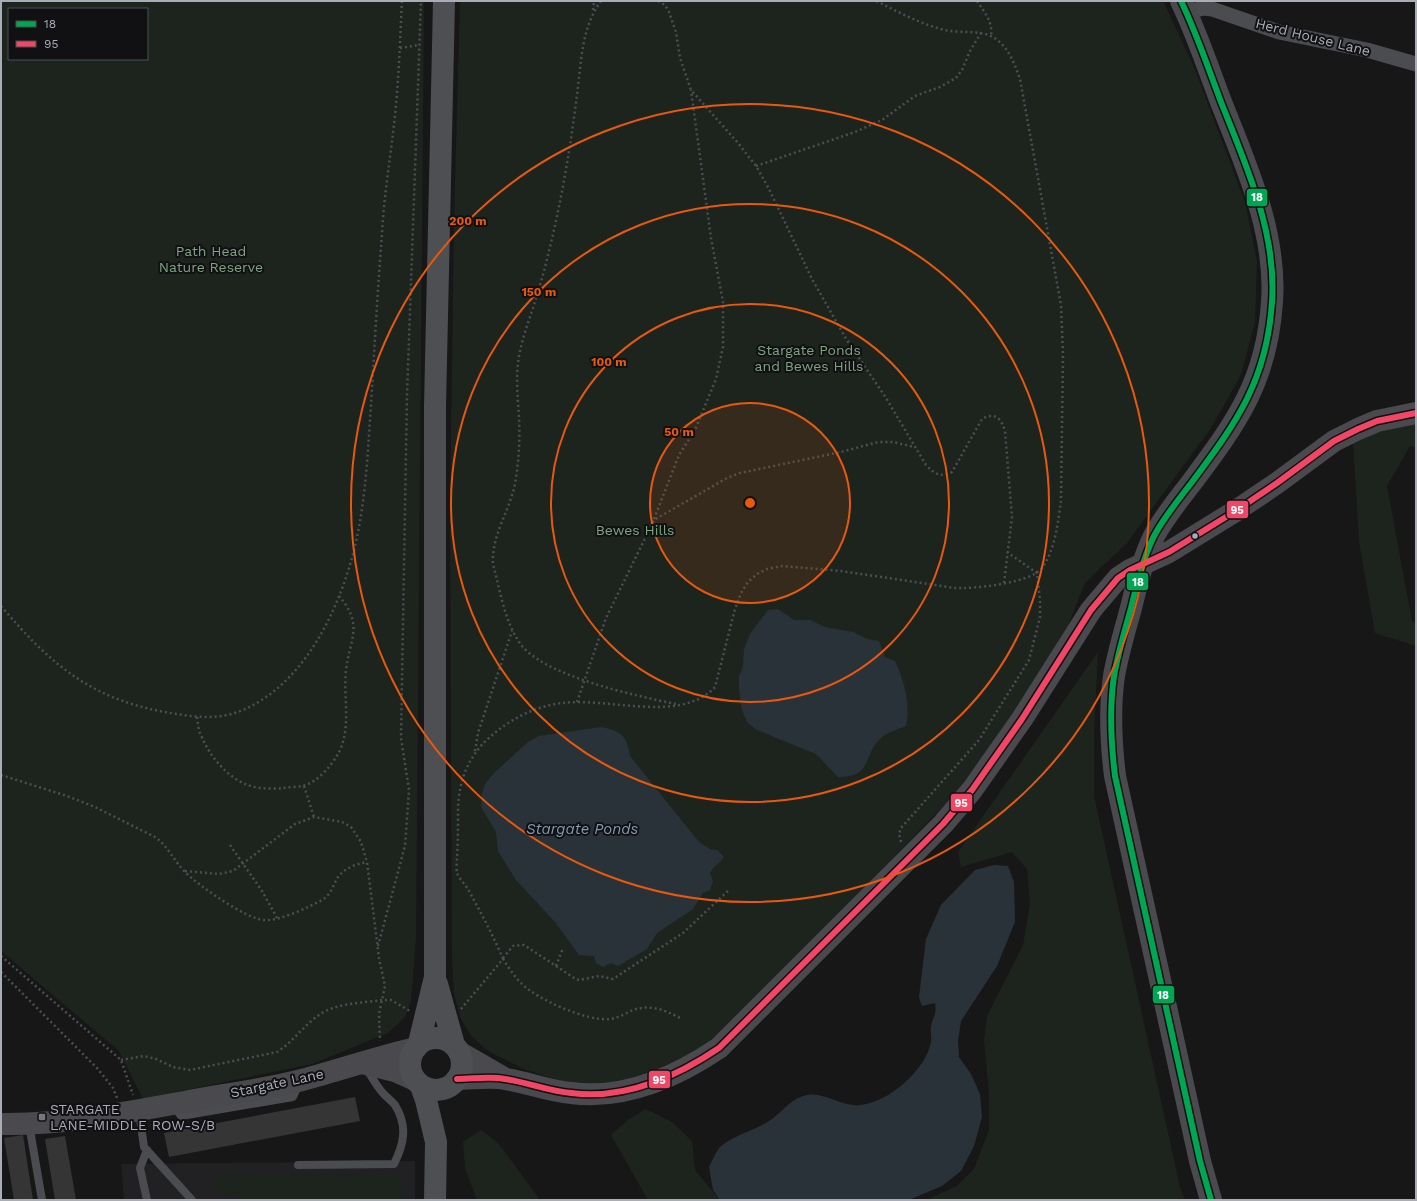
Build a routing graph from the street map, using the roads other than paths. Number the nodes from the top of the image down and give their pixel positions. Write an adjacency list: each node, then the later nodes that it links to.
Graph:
1 (444, 1): 6 (main road)
2 (1184, 7): 3 (street, Herd House Lane); 5 (street)
3 (1416, 64)
4 (1416, 413): 5 (street)
5 (1142, 565): 10 (street); 23 (street)
6 (435, 977): 7 (main road); 8 (main road)
7 (418, 1045): 8 (main road); 9 (street, Stargate Lane); 12 (main road)
8 (456, 1048): 10 (street); 11 (main road)
9 (362, 1063): 12 (street, Stargate Lane); 13 (street, Stargate Lane); 18 (lane)
10 (504, 1078): 11 (street)
11 (455, 1081): 12 (main road); 16 (main road)
12 (418, 1083): 16 (main road)
13 (131, 1112): 15 (street, Stargate Lane); 17 (lane)
14 (1, 1124): 15 (street, Stargate Lane)
15 (29, 1124): 19 (lane)
16 (436, 1142): 22 (main road)
17 (147, 1150): 20 (lane); 21 (lane)
18 (298, 1165)
19 (42, 1200)
20 (147, 1200)
21 (192, 1200)
22 (435, 1200)
23 (1211, 1200)

